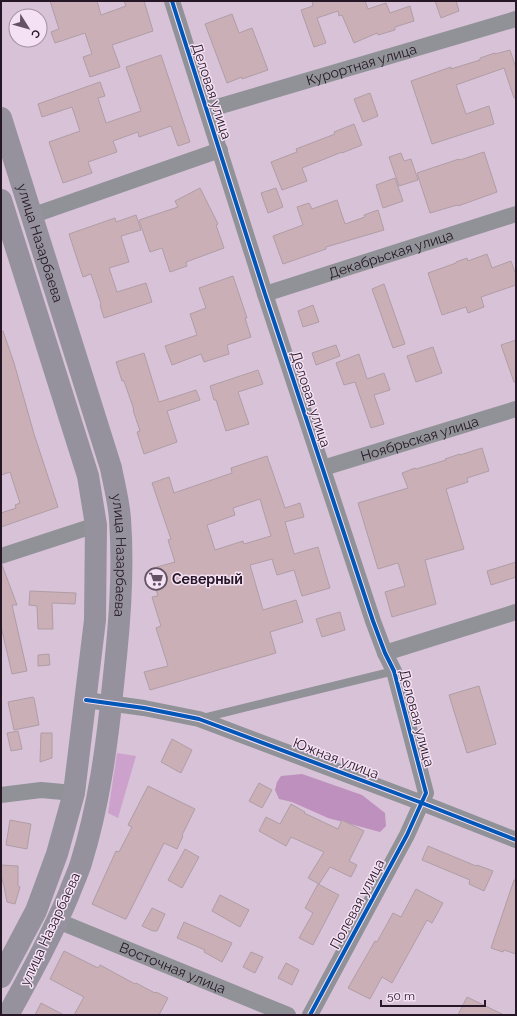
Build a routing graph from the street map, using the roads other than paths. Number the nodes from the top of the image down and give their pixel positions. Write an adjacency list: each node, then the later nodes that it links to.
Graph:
1 (172, 1): 3 (street, Деловая улица)
2 (516, 19): 3 (street, Курортная улица)
3 (207, 110): 5 (street, Деловая улица)
4 (1, 118): 8 (main road, улица Назарбаева)
5 (220, 150): 8 (street); 9 (street, Деловая улица)
6 (3, 212): 12 (main road, улица Назарбаева)
7 (516, 214): 9 (street, Декабрьская улица)
8 (31, 216): 18 (main road, улица Назарбаева)
9 (265, 294): 11 (street, Деловая улица)
10 (516, 409): 11 (street, Ноябрьская улица)
11 (323, 468): 15 (street, Деловая улица)
12 (96, 525): 13 (street); 17 (main road, улица Назарбаева)
13 (1, 556)
14 (516, 612): 15 (street)
15 (385, 653): 16 (street, Деловая улица)
16 (394, 671): 19 (lane); 22 (street, Деловая улица)
17 (86, 700): 18 (street, Южная улица); 20 (main road, улица Назарбаева)
18 (111, 703): 19 (street, Южная улица); 24 (main road, улица Назарбаева)
19 (199, 719): 22 (street, Южная улица)
20 (74, 793): 21 (street); 25 (main road, улица Назарбаева)
21 (1, 795)
22 (422, 803): 23 (street, Южная улица); 28 (street, Полевая улица)
23 (516, 840)
24 (58, 920): 26 (main road, улица Назарбаева); 27 (street, Восточная улица)
25 (1, 977)
26 (8, 1015)
27 (288, 1015)
28 (310, 1015)

